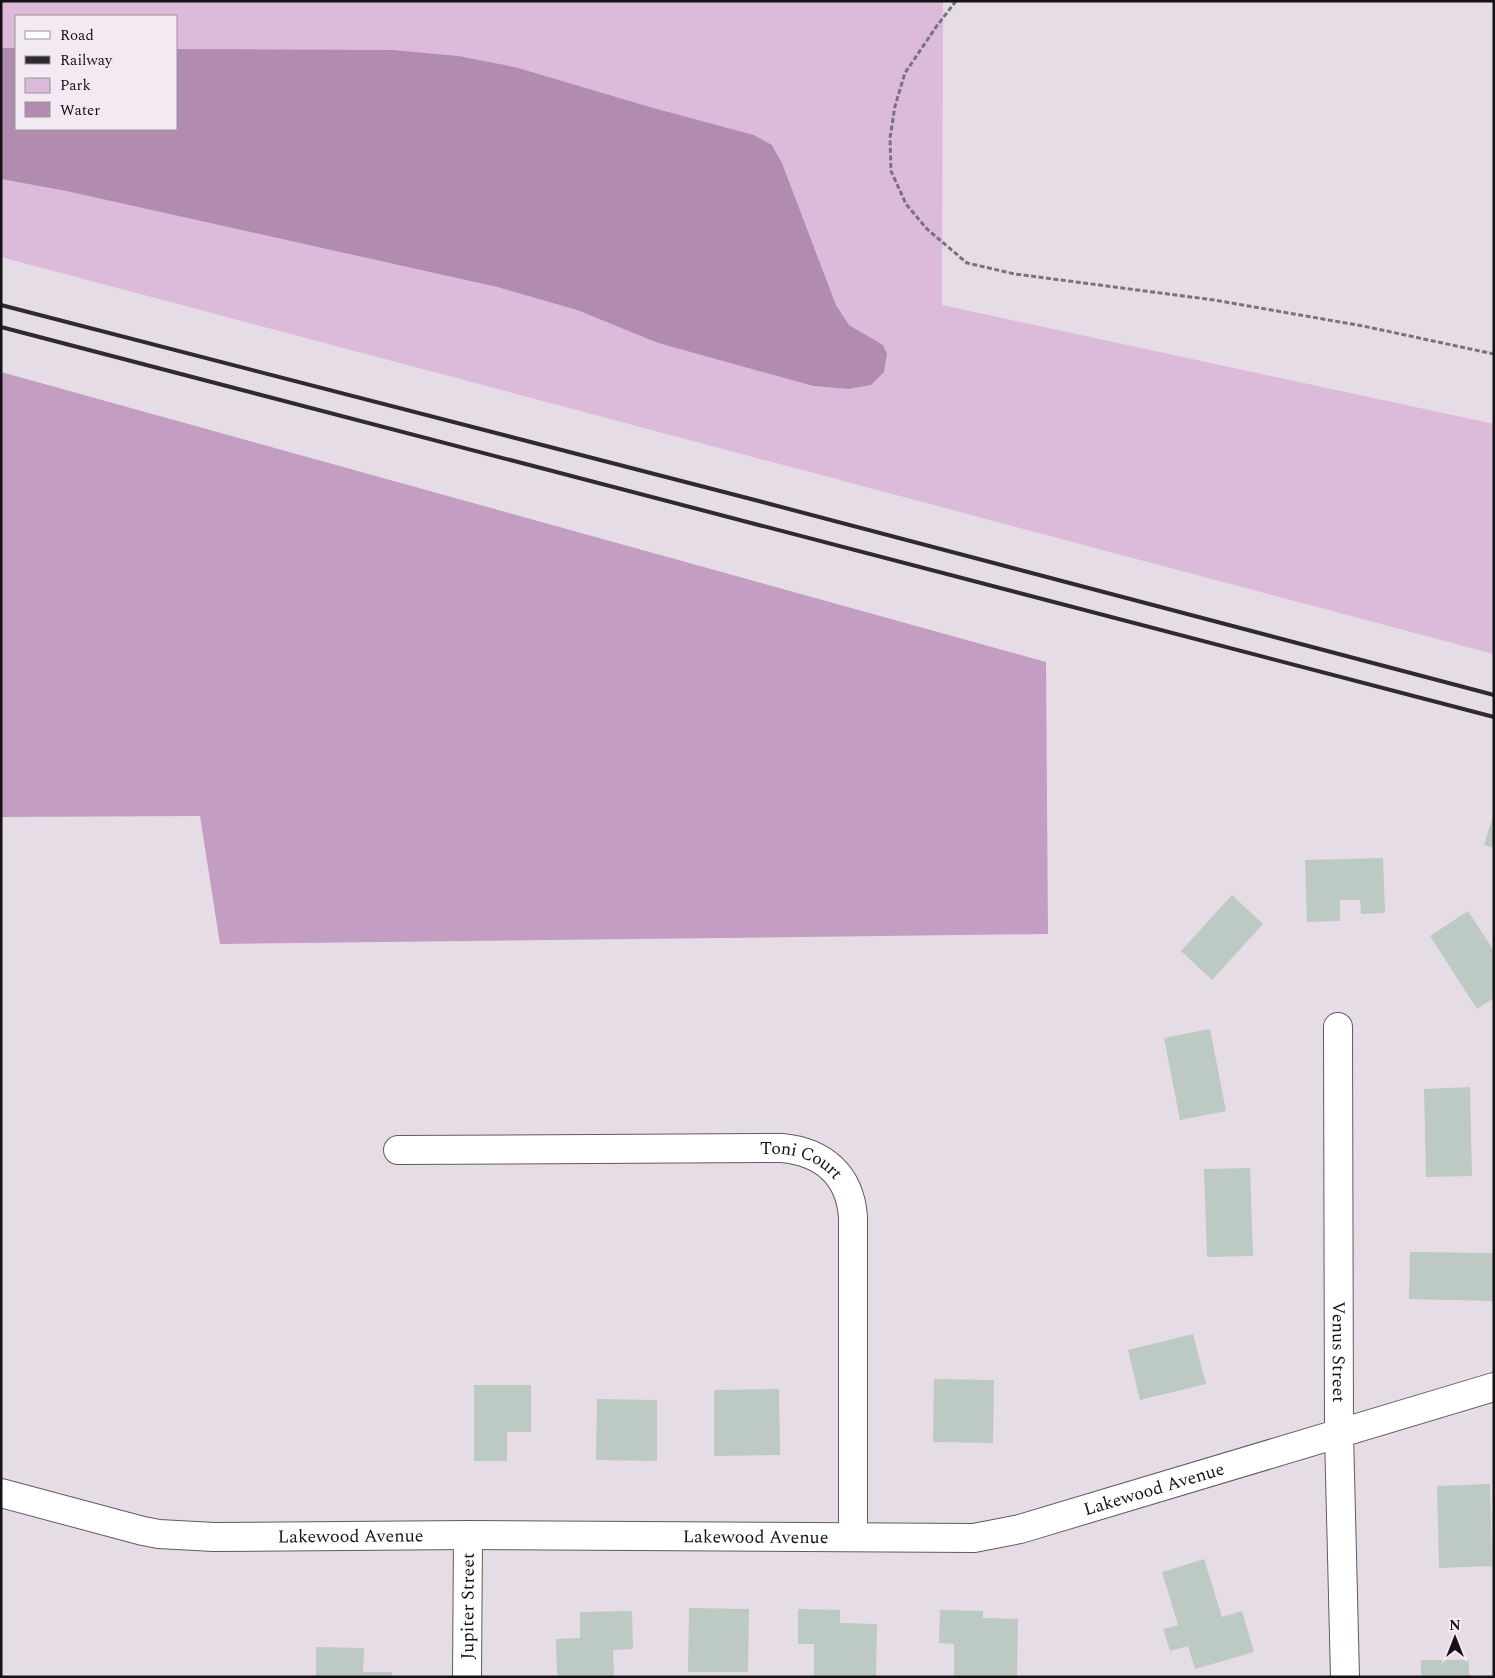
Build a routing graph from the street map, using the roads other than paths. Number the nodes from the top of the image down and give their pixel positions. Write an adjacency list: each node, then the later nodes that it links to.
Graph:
1 (1338, 1027): 4 (street, Venus Street)
2 (398, 1150): 7 (street, Toni Court)
3 (1494, 1387): 4 (street, Lakewood Avenue)
4 (1339, 1434): 7 (street, Lakewood Avenue); 9 (street, Venus Street)
5 (1, 1493): 6 (street, Lakewood Avenue)
6 (468, 1535): 7 (street, Lakewood Avenue); 8 (street, Jupiter Street)
7 (853, 1536)
8 (467, 1677)
9 (1345, 1677)

